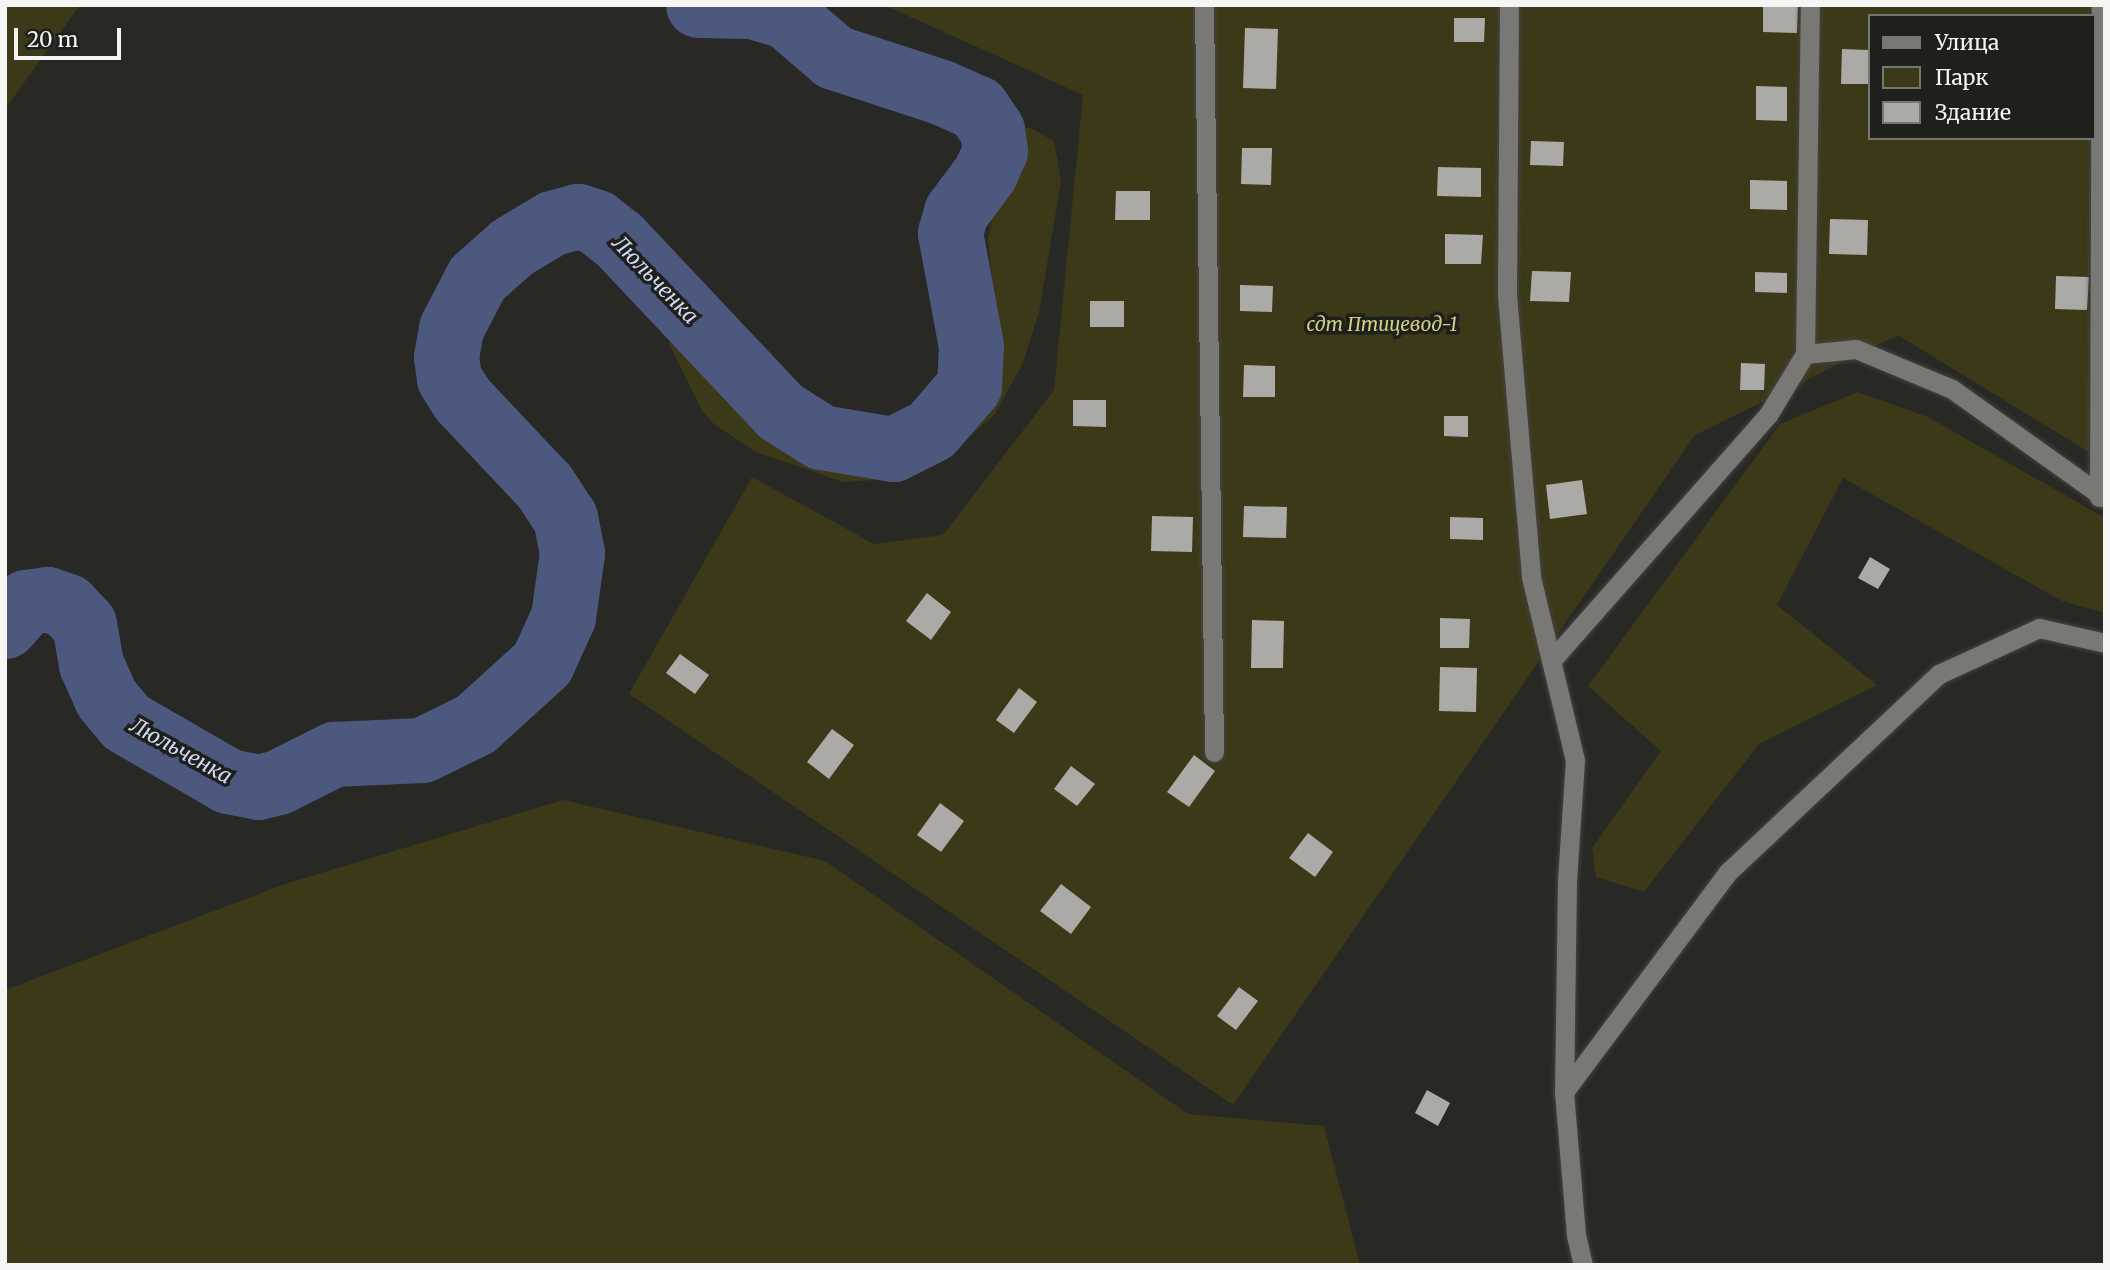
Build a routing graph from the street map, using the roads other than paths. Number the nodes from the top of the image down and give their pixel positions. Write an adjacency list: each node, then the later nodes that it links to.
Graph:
1 (1203, 5): 9 (street)
2 (1509, 5): 8 (street)
3 (1810, 5): 5 (street)
4 (2101, 5): 6 (street)
5 (1804, 354): 6 (street); 8 (street)
6 (2102, 497)
7 (2105, 643): 10 (street)
8 (1551, 661): 10 (street)
9 (1214, 752)
10 (1564, 1092): 11 (street)
11 (1583, 1265)

